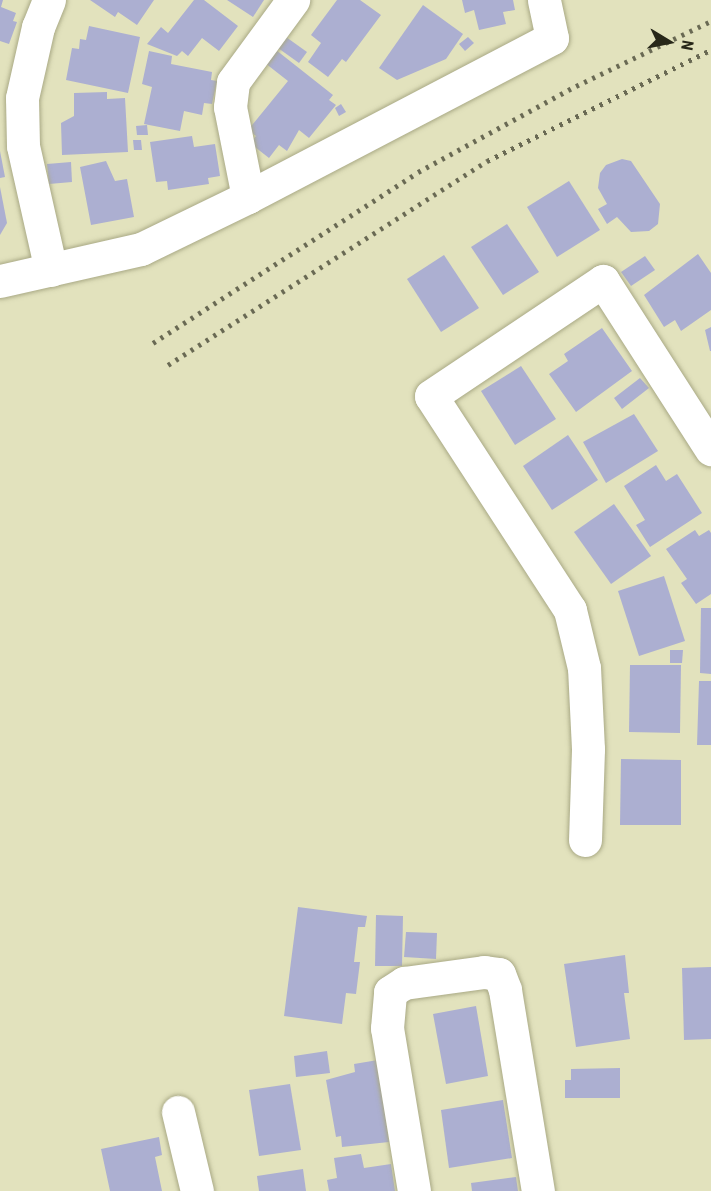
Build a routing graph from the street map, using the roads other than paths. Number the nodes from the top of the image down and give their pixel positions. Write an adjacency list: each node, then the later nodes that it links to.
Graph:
1 (49, 0): 5 (street)
2 (293, 0): 4 (street)
3 (544, 0): 4 (street)
4 (248, 197): 5 (street)
5 (51, 270): 6 (street)
6 (0, 282)
7 (711, 449): 8 (street)
8 (585, 840)
9 (178, 1112): 10 (street)
10 (197, 1191)
11 (414, 1191): 12 (street)
12 (538, 1191)

